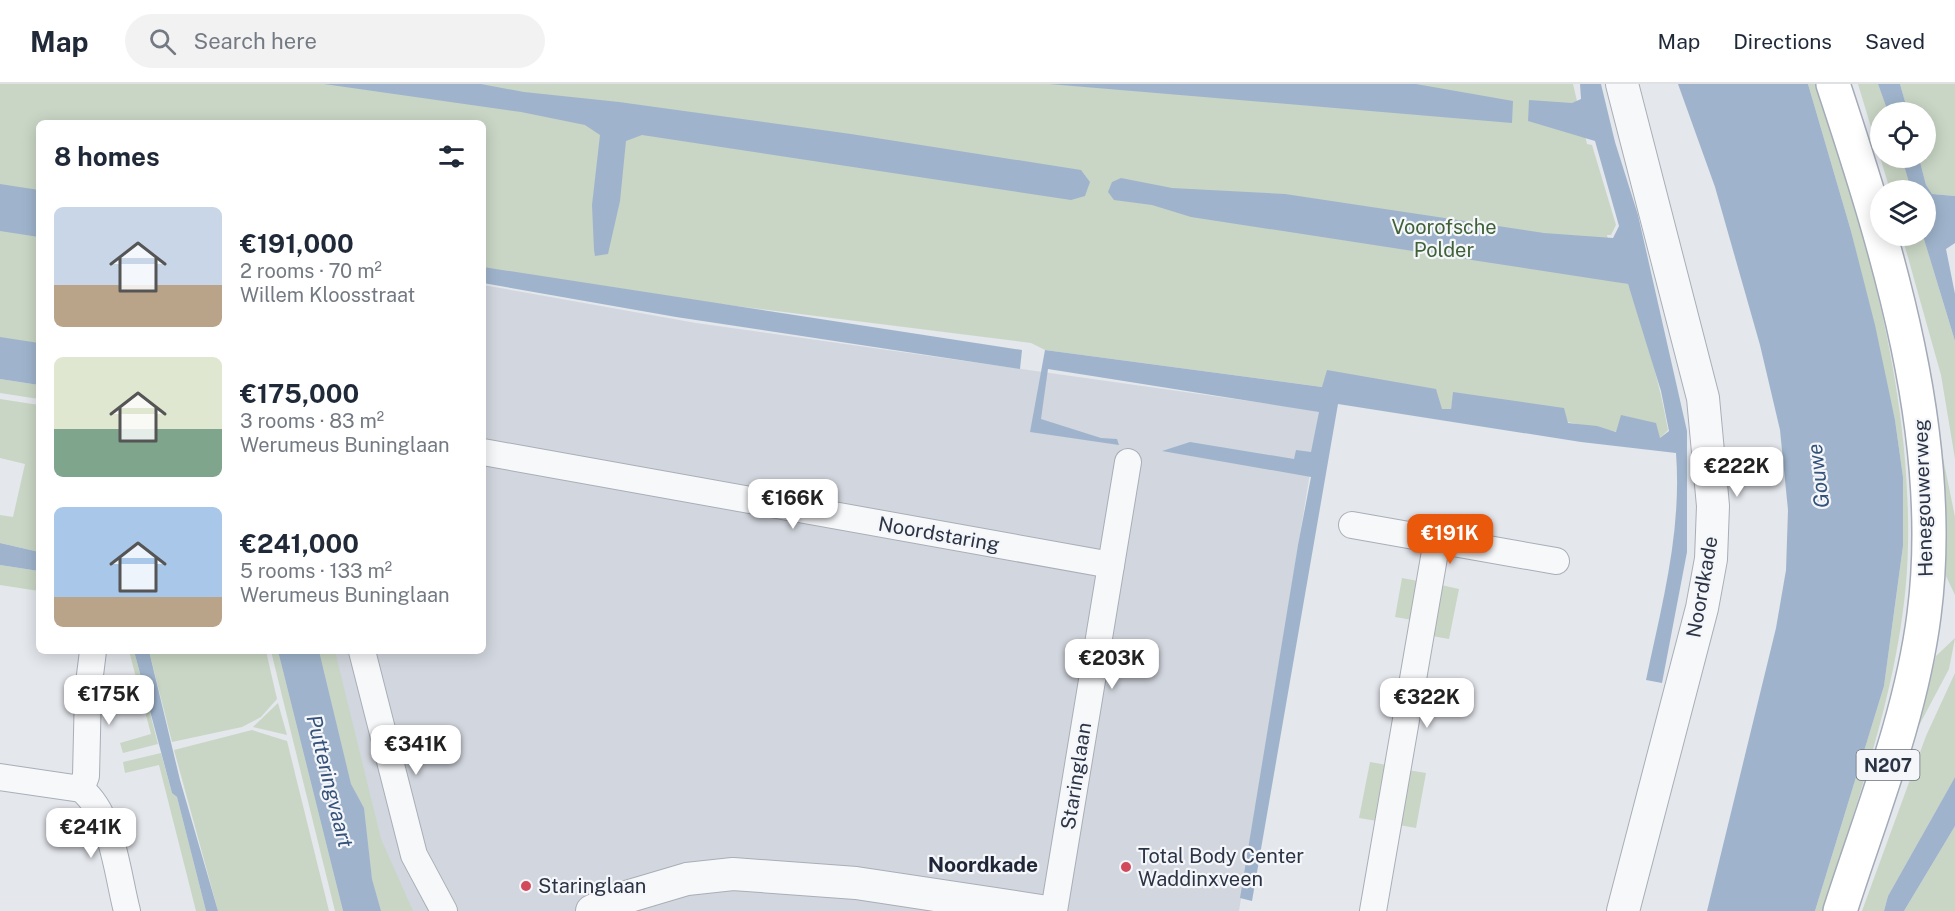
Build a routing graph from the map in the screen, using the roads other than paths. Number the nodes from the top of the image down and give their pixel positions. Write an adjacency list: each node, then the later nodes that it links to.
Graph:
1 (1622, 84): 19 (street, Noordkade)
2 (1833, 84): 20 (main road, Henegouwerweg / N207)
3 (486, 453): 8 (street, Noordstaring)
4 (1128, 462): 8 (street, Staringlaan)
5 (1352, 525): 6 (street)
6 (1437, 540): 7 (street); 18 (street)
7 (1556, 561)
8 (1111, 565): 17 (street, Staringlaan)
9 (93, 654): 12 (street)
10 (363, 654): 14 (street)
11 (0, 777): 12 (street)
12 (81, 789): 13 (street)
13 (127, 911)
14 (444, 911)
15 (592, 911): 16 (street)
16 (1041, 911)
17 (1054, 911)
18 (1373, 911)
19 (1623, 911)
20 (1840, 911)

